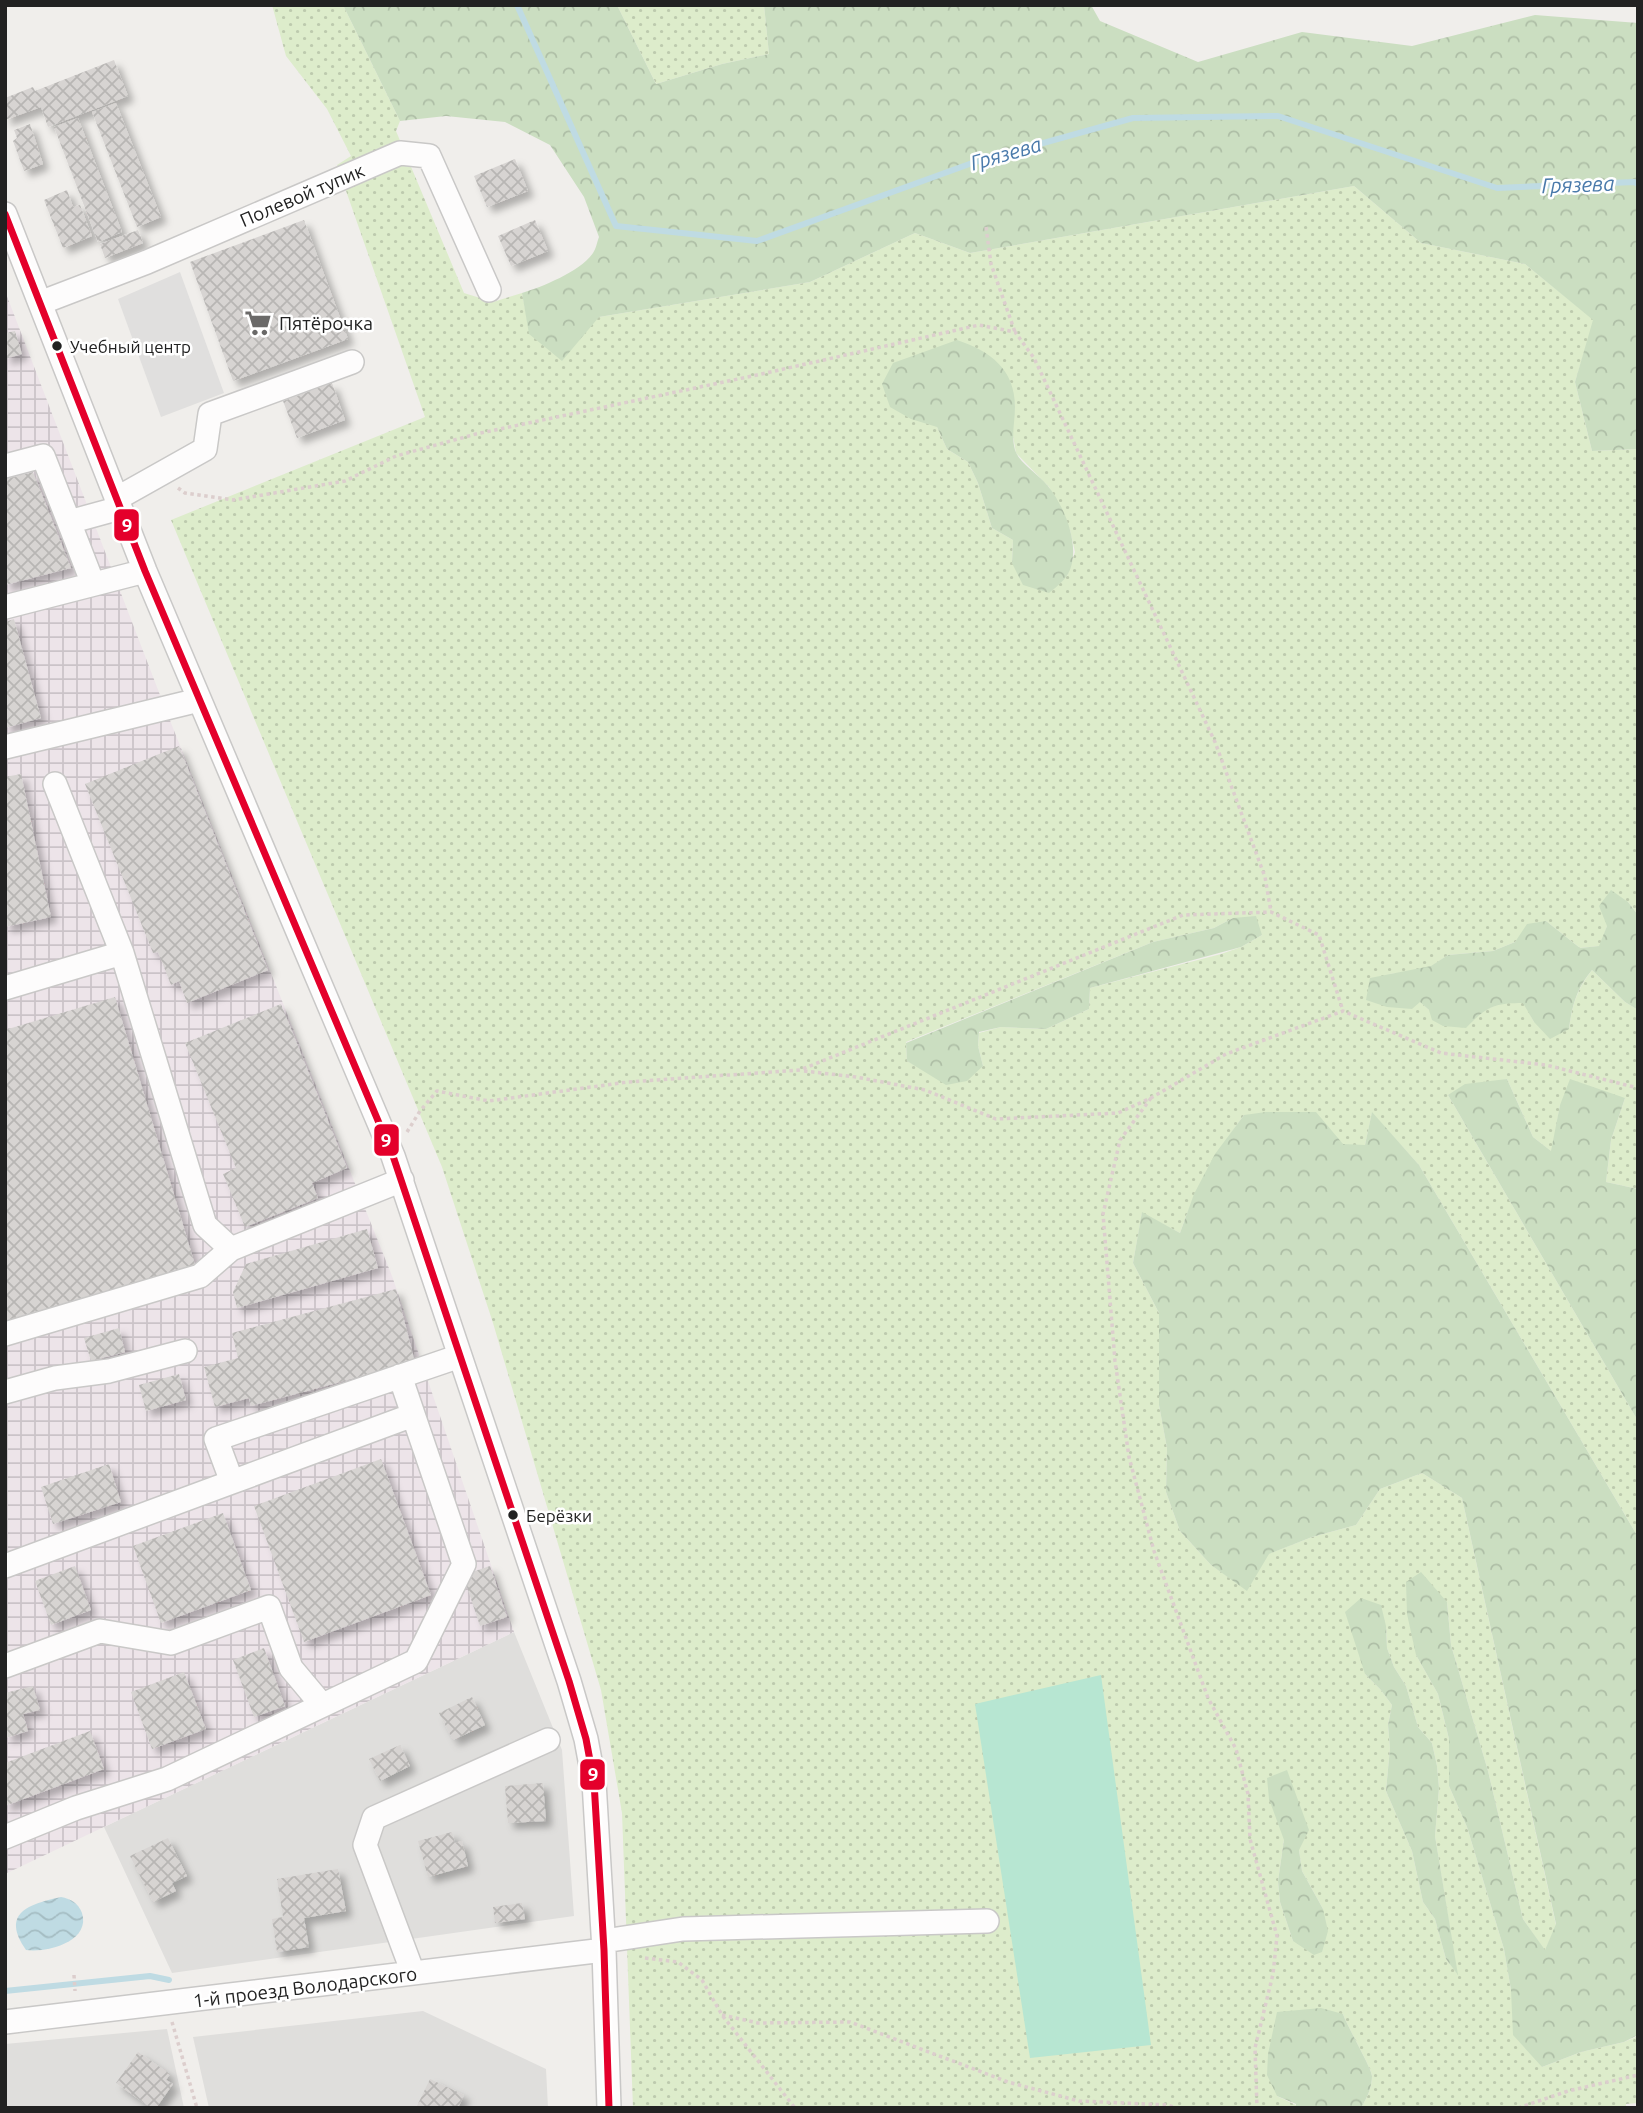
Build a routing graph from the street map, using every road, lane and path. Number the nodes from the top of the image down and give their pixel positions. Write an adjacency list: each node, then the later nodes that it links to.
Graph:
1 (5, 214): 4 (street)
2 (986, 227): 5 (path)
3 (489, 290): 4 (street, Полевой тупик)
4 (40, 303): 9 (street)
5 (1015, 332): 8 (path); 17 (path)
6 (352, 362): 8 (street)
7 (5, 466): 10 (street)
8 (159, 475): 9 (street)
9 (118, 503): 10 (street); 11 (street)
10 (69, 522): 12 (street)
11 (145, 570): 12 (street); 14 (street)
12 (93, 584): 13 (street)
13 (5, 607)
14 (199, 700): 15 (street); 24 (street)
15 (5, 747)
16 (55, 784): 18 (street)
17 (1271, 912): 20 (path); 21 (path)
18 (122, 953): 19 (street); 26 (street)
19 (5, 988)
20 (1343, 1011): 22 (path); 23 (path)
21 (800, 1070): 23 (path); 24 (path)
22 (1638, 1088)
23 (1151, 1098): 52 (path)
24 (393, 1156): 25 (street)
25 (404, 1187): 26 (street); 28 (street)
26 (230, 1249): 27 (street)
27 (5, 1334)
28 (458, 1348): 30 (street); 40 (street)
29 (186, 1350): 31 (street)
30 (400, 1376): 32 (street); 33 (street)
31 (5, 1392)
32 (413, 1415): 33 (street); 36 (street)
33 (232, 1482): 34 (street)
34 (5, 1566)
35 (5, 1666): 36 (street)
36 (322, 1705): 38 (street)
37 (548, 1740): 41 (street)
38 (5, 1837)
39 (987, 1921): 40 (street, 1-й проезд Володарского)
40 (604, 1951): 41 (street, 1-й проезд Володарского); 45 (path); 49 (street)
41 (413, 1973): 44 (street, 1-й проезд Володарского)
42 (74, 1975): 43 (path)
43 (76, 1993)
44 (166, 2004): 46 (street, 1-й проезд Володарского); 48 (path)
45 (722, 2015): 50 (path); 51 (path)
46 (5, 2022)
47 (1638, 2075): 53 (path)
48 (197, 2108)
49 (609, 2108)
50 (795, 2108)
51 (1175, 2108)
52 (1257, 2108)
53 (1518, 2108)

